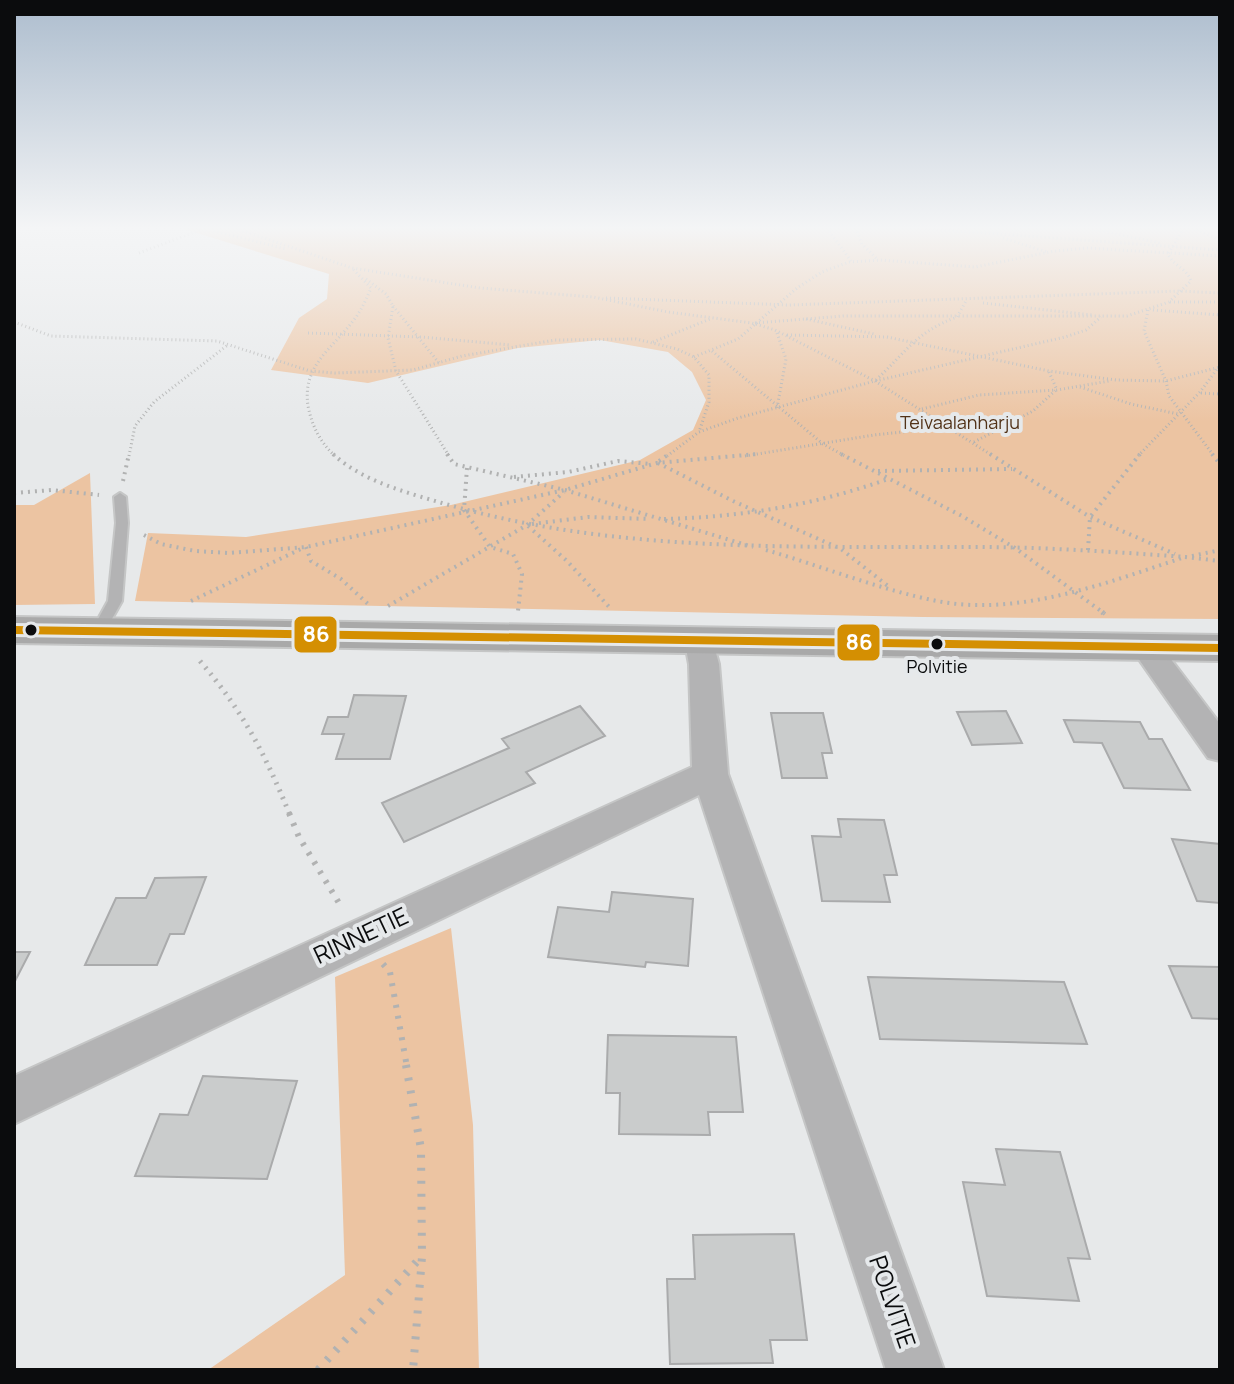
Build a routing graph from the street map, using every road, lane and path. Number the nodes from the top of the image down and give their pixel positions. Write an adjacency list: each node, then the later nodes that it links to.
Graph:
1 (370, 293): 24 (path)
2 (384, 293): 12 (path)
3 (538, 293): 7 (path)
4 (793, 293): 11 (path)
5 (1146, 293): 8 (path)
6 (1178, 293): 9 (path)
7 (593, 297): 11 (path); 18 (path)
8 (966, 301): 11 (path); 16 (path); 17 (path)
9 (1169, 302): 10 (path); 13 (path)
10 (1220, 302)
11 (774, 305): 20 (path)
12 (393, 306): 25 (path); 27 (path)
13 (1148, 310): 14 (path); 17 (path); 42 (path)
14 (1220, 315)
15 (800, 317): 16 (path); 20 (path); 26 (path)
16 (957, 317): 17 (path); 28 (path)
17 (1102, 317): 33 (path)
18 (711, 318): 20 (path); 29 (path)
19 (14, 322): 30 (path)
20 (752, 323): 21 (path); 32 (path)
21 (775, 330): 23 (path); 47 (path)
22 (308, 333): 24 (path)
23 (786, 335): 26 (path); 41 (path)
24 (340, 336): 27 (path); 37 (path)
25 (421, 337): 27 (path); 31 (path); 35 (path)
26 (887, 337): 28 (path)
27 (388, 338): 38 (path)
28 (916, 342): 33 (path); 41 (path)
29 (652, 343): 31 (path); 34 (path)
30 (230, 344): 37 (path); 63 (path)
31 (519, 346): 35 (path)
32 (712, 351): 34 (path); 47 (path)
33 (979, 356): 39 (path); 41 (path)
34 (694, 357): 51 (path)
35 (439, 363): 38 (path)
36 (1219, 368): 42 (path); 45 (path)
37 (310, 371): 38 (path); 64 (path)
38 (396, 371): 56 (path)
39 (1049, 371): 40 (path); 44 (path)
40 (1116, 380): 42 (path); 43 (path)
41 (875, 381): 47 (path); 48 (path)
42 (1166, 381): 49 (path)
43 (1079, 386): 44 (path); 49 (path)
44 (1057, 390): 48 (path); 52 (path)
45 (1200, 392): 46 (path); 49 (path)
46 (1220, 394)
47 (777, 408): 51 (path); 53 (path)
48 (921, 409): 50 (path)
49 (1179, 414): 55 (path); 66 (path)
50 (951, 427): 52 (path); 53 (path)
51 (699, 432): 54 (path)
52 (974, 442): 57 (path)
53 (823, 444): 54 (path); 58 (path)
54 (654, 464): 59 (path); 61 (path); 65 (path)
55 (1220, 464)
56 (467, 468): 59 (path); 64 (path)
57 (1014, 469): 58 (path); 66 (path)
58 (877, 471): 60 (path)
59 (507, 477): 61 (path)
60 (888, 479): 65 (path); 73 (path)
61 (565, 490): 64 (path); 67 (path); 69 (path)
62 (14, 493): 63 (path)
63 (120, 497): 68 (lane)
64 (464, 510): 69 (path); 70 (path); 71 (path)
65 (762, 512): 67 (path); 74 (path)
66 (1090, 517): 75 (path); 77 (path)
67 (656, 519): 69 (path); 72 (path)
68 (122, 523): 70 (path); 84 (lane)
69 (527, 525): 71 (path); 72 (path); 81 (path)
70 (306, 547): 71 (path); 84 (path)
71 (490, 547): 85 (path)
72 (759, 548): 74 (path); 79 (path)
73 (1015, 548): 74 (path); 75 (path); 80 (path)
74 (841, 549): 79 (path)
75 (1088, 550): 77 (path)
76 (1220, 550): 77 (path)
77 (1186, 557): 78 (path); 80 (path)
78 (1220, 561)
79 (889, 587): 80 (path)
80 (1077, 592): 82 (path)
81 (619, 618)
82 (1113, 621)
83 (14, 630): 84 (main road)
84 (118, 630): 85 (main road)
85 (515, 637): 86 (main road)
86 (699, 638): 87 (main road); 91 (street, POLVITIE)
87 (1146, 648): 88 (main road); 90 (street)
88 (1220, 648)
89 (195, 654): 92 (path)
90 (1220, 749)
91 (710, 774): 92 (street, RINNETIE); 97 (street, POLVITIE)
92 (359, 937): 93 (street, RINNETIE); 94 (path)
93 (14, 1100)
94 (422, 1257): 95 (path); 96 (path)
95 (318, 1370)
96 (413, 1370)
97 (915, 1370)

